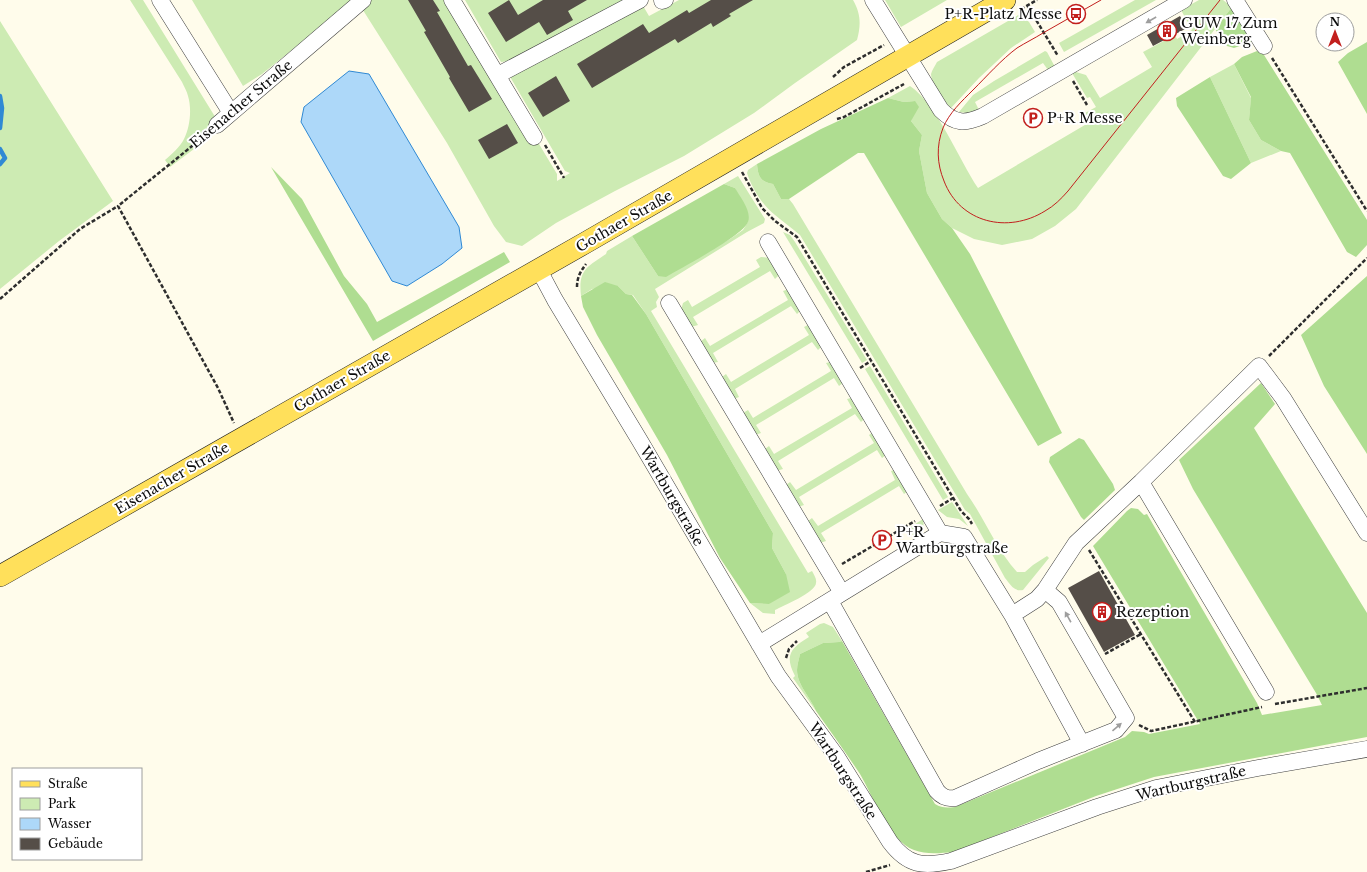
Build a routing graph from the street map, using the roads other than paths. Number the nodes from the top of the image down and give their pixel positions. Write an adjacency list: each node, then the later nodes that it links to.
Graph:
1 (160, 0): 12 (street)
2 (362, 0): 12 (street, Eisenacher Straße)
3 (452, 0): 11 (street)
4 (640, 0): 11 (street)
5 (873, 0): 10 (street)
6 (1005, 0): 10 (main road, Gothaer Straße)
7 (1184, 0): 10 (street, one-way to 10)
8 (1235, 0): 9 (street)
9 (1264, 46)
10 (906, 56): 16 (main road, Gothaer Straße)
11 (498, 75): 14 (street)
12 (231, 113): 13 (street, Eisenacher Straße)
13 (217, 126)
14 (534, 137)
15 (768, 242): 20 (street)
16 (539, 270): 18 (main road, Gothaer Straße); 26 (street, Wartburgstraße)
17 (669, 303): 24 (street)
18 (241, 438): 22 (main road, Eisenacher Straße)
19 (1141, 482): 21 (street); 23 (street); 27 (street)
20 (940, 533): 24 (street); 25 (street)
21 (1367, 533)
22 (0, 576)
23 (1045, 590): 25 (street); 28 (street, one-way to 23)
24 (836, 597): 26 (street); 28 (street)
25 (1012, 615): 28 (street)
26 (759, 644): 29 (street, Wartburgstraße)
27 (1268, 701)
28 (1082, 744)
29 (1367, 749)

